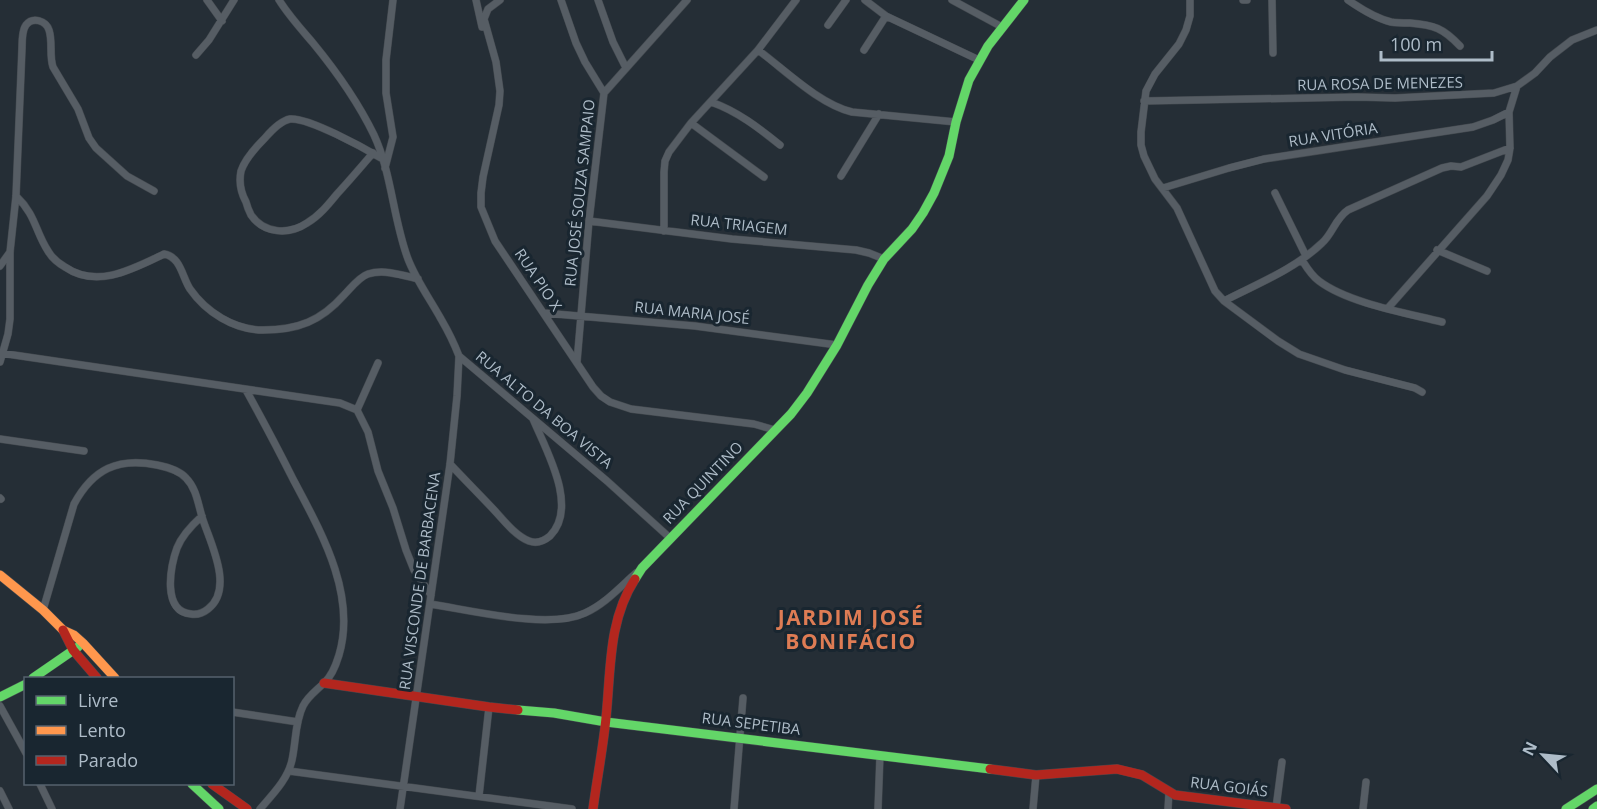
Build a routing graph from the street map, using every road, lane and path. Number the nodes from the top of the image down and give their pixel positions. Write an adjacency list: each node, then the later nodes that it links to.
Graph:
1 (207, 0): 19 (street)
2 (234, 0): 19 (street)
3 (279, 0): 42 (street, RUA ALTO DA BOA VISTA)
4 (393, 0): 43 (street)
5 (476, 0): 23 (street)
6 (500, 0): 23 (street, RUA PIO X)
7 (561, 0): 32 (street, RUA JOSÉ SOUZA SAMPAIO)
8 (598, 0): 30 (street)
9 (687, 0): 30 (street)
10 (796, 0): 25 (street)
11 (846, 0): 20 (street)
12 (865, 0): 18 (street)
13 (952, 0): 21 (street)
14 (1024, 0): 21 (main road, RUA QUINTINO)
15 (1190, 0): 33 (street)
16 (1272, 0): 27 (street)
17 (1348, 0): 24 (street)
18 (886, 16): 26 (street); 29 (street)
19 (222, 21): 28 (street)
20 (828, 25)
21 (1002, 27): 29 (main road, RUA QUINTINO)
22 (1597, 30): 31 (street, RUA ROSA DE MENEZES)
23 (489, 36): 61 (street, RUA PIO X)
24 (1460, 46)
25 (758, 50): 34 (street); 36 (street)
26 (864, 50)
27 (1273, 53)
28 (196, 55)
29 (979, 60): 37 (main road, RUA QUINTINO)
30 (626, 68): 32 (street)
31 (1517, 86): 33 (street, RUA ROSA DE MENEZES); 35 (street)
32 (604, 93): 50 (street, RUA JOSÉ SOUZA SAMPAIO)
33 (1144, 101): 46 (street)
34 (711, 102): 38 (street); 39 (street)
35 (1509, 112): 40 (street); 46 (street, RUA VITÓRIA)
36 (879, 114): 37 (street); 44 (street)
37 (956, 122): 55 (main road, RUA QUINTINO)
38 (691, 123): 45 (street); 51 (street)
39 (780, 145)
40 (1510, 148): 52 (street); 54 (street)
41 (373, 153): 41 (street); 42 (street)
42 (381, 158): 43 (street, RUA ALTO DA BOA VISTA)
43 (385, 168): 58 (street, RUA ALTO DA BOA VISTA)
44 (841, 176)
45 (764, 177)
46 (1163, 188): 59 (street)
47 (154, 191): 49 (street)
48 (1275, 193): 54 (street)
49 (16, 196): 53 (street); 58 (street)
50 (589, 221): 51 (street, RUA TRIAGEM); 62 (street, RUA JOSÉ SOUZA SAMPAIO)
51 (664, 231): 55 (street, RUA TRIAGEM)
52 (1437, 250): 57 (street); 60 (street)
53 (10, 252): 56 (street); 65 (street)
54 (1304, 258): 59 (street); 60 (street)
55 (884, 259): 64 (main road, RUA QUINTINO)
56 (0, 266)
57 (1487, 271)
58 (418, 279): 66 (street, RUA ALTO DA BOA VISTA)
59 (1224, 301): 71 (street)
60 (1388, 308): 63 (street)
61 (544, 313): 62 (street, RUA MARIA JOSÉ); 68 (street, RUA PIO X)
62 (580, 316): 64 (street, RUA MARIA JOSÉ); 68 (street, RUA JOSÉ SOUZA SAMPAIO)
63 (1442, 322)
64 (837, 345): 74 (main road, RUA QUINTINO)
65 (2, 353): 67 (street); 70 (street)
66 (459, 356): 73 (street, RUA ALTO DA BOA VISTA); 77 (street, RUA VISCONDE DE BARBACENA)
67 (0, 362)
68 (577, 362): 74 (street, RUA PIO X)
69 (378, 363): 72 (street)
70 (246, 390): 72 (street); 91 (street)
71 (1422, 392)
72 (357, 410): 82 (street)
73 (532, 417): 77 (street); 79 (street, RUA ALTO DA BOA VISTA)
74 (775, 430): 79 (main road, RUA QUINTINO)
75 (0, 440): 76 (street)
76 (84, 451)
77 (450, 464): 82 (street, RUA VISCONDE DE BARBACENA)
78 (202, 516): 78 (street); 84 (street)
79 (670, 538): 80 (main road, RUA QUINTINO)
80 (642, 568): 83 (street, RUA QUINTINO); 100 (main road)
81 (0, 575): 84 (main road)
82 (431, 595): 83 (street, RUA VISCONDE DE BARBACENA)
83 (430, 604): 94 (street, RUA VISCONDE DE BARBACENA)
84 (43, 610): 85 (main road)
85 (63, 630): 86 (main road); 87 (main road)
86 (84, 642): 87 (main road); 90 (main road)
87 (73, 651): 88 (main road); 89 (main road)
88 (34, 677)
89 (97, 677)
90 (114, 677)
91 (324, 683): 94 (main road, RUA SEPETIBA); 99 (street)
92 (24, 685): 93 (main road)
93 (0, 697)
94 (417, 697): 97 (main road, RUA SEPETIBA); 111 (street, RUA VISCONDE DE BARBACENA)
95 (743, 698): 101 (street)
96 (0, 706): 102 (street)
97 (489, 707): 100 (main road, RUA SEPETIBA); 115 (street)
98 (234, 712): 99 (street)
99 (298, 722): 105 (street)
100 (606, 722): 101 (main road, RUA SEPETIBA); 125 (main road)
101 (739, 737): 103 (main road, RUA SEPETIBA); 126 (street)
102 (24, 749)
103 (880, 755): 106 (main road, RUA SEPETIBA); 127 (street)
104 (1282, 762): 117 (street)
105 (289, 771): 111 (street); 122 (street)
106 (1035, 775): 114 (main road, RUA SEPETIBA); 128 (street)
107 (1366, 782): 130 (street)
108 (41, 785): 119 (street)
109 (194, 785): 120 (main road)
110 (215, 785): 121 (main road)
111 (404, 787): 115 (street); 123 (street, RUA VISCONDE DE BARBACENA)
112 (1597, 789): 131 (main road)
113 (0, 791): 118 (street)
114 (1169, 792): 117 (main road, RUA GOIÁS); 129 (street)
115 (479, 796): 124 (street)
116 (1597, 806): 132 (main road)
117 (1279, 808)
118 (9, 809)
119 (52, 809)
120 (219, 809)
121 (248, 809)
122 (260, 809)
123 (400, 809)
124 (572, 809)
125 (593, 809)
126 (734, 809)
127 (878, 809)
128 (1033, 809)
129 (1168, 809)
130 (1363, 809)
131 (1566, 809)
132 (1593, 809)

